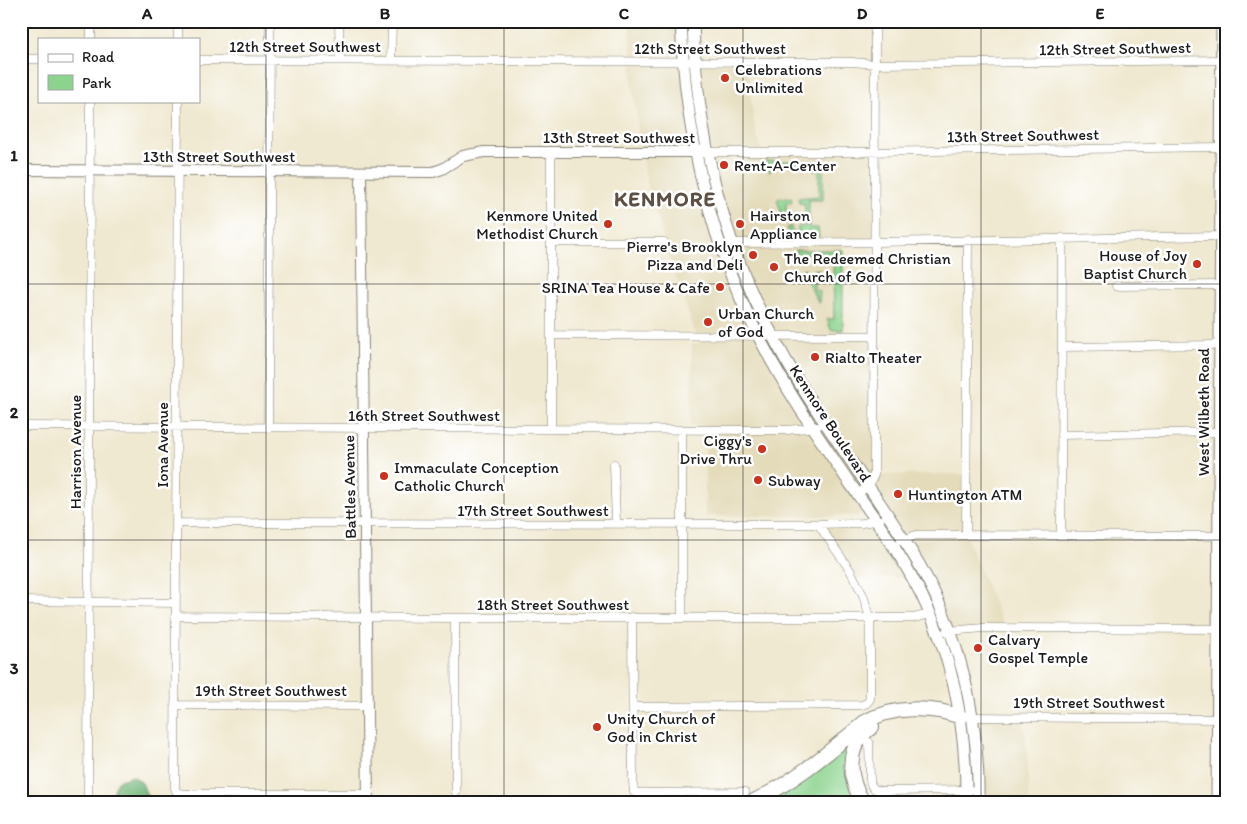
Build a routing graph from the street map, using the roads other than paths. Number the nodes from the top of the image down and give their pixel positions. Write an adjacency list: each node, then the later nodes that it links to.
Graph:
1 (91, 21): 10 (street)
2 (178, 21): 11 (street)
3 (270, 21): 15 (street)
4 (339, 21): 16 (street)
5 (392, 21): 17 (street)
6 (681, 21): 19 (main road, Kenmore Boulevard)
7 (693, 21): 20 (main road, Kenmore Boulevard)
8 (876, 21): 21 (street)
9 (1222, 21): 18 (main road, West Wilbeth Road)
10 (91, 38)
11 (178, 38)
12 (21, 59): 13 (street)
13 (38, 59)
14 (200, 60): 15 (street, 12th Street Southwest)
15 (269, 60): 16 (street, 12th Street Southwest); 32 (street)
16 (340, 60): 17 (street, 12th Street Southwest)
17 (391, 60): 19 (street, 12th Street Southwest)
18 (1221, 60): 21 (street, 12th Street Southwest); 24 (main road, West Wilbeth Road)
19 (682, 61): 20 (street, 12th Street Southwest); 28 (main road, Kenmore Boulevard)
20 (695, 61): 21 (street, 12th Street Southwest); 26 (main road, Kenmore Boulevard)
21 (875, 64): 27 (street)
22 (90, 102): 30 (street, Harrison Avenue)
23 (178, 102): 31 (street, Iona Avenue)
24 (1221, 147): 27 (street, 13th Street Southwest); 34 (main road, West Wilbeth Road)
25 (551, 151): 28 (street, 13th Street Southwest); 33 (street, 13th Street Southwest); 37 (street)
26 (707, 152): 27 (street, 13th Street Southwest); 28 (street, 13th Street Southwest); 41 (main road, Kenmore Boulevard)
27 (875, 152): 39 (street)
28 (695, 153): 40 (main road, Kenmore Boulevard)
29 (21, 170): 30 (street, 13th Street Southwest)
30 (90, 170): 31 (street, 13th Street Southwest); 53 (street, Harrison Avenue)
31 (177, 171): 32 (street, 13th Street Southwest); 54 (street, Iona Avenue)
32 (269, 171): 33 (street, 13th Street Southwest); 55 (street)
33 (360, 172): 56 (street, Battles Avenue)
34 (1220, 236): 35 (street); 42 (main road, West Wilbeth Road)
35 (1062, 238): 36 (street); 50 (street)
36 (968, 239): 39 (street); 72 (street)
37 (551, 242): 38 (street); 45 (street)
38 (664, 242)
39 (875, 242): 41 (street); 46 (street)
40 (720, 243): 41 (street); 47 (main road, Kenmore Boulevard)
41 (733, 243): 48 (main road, Kenmore Boulevard)
42 (1220, 285): 43 (street); 44 (main road, West Wilbeth Road)
43 (1116, 286)
44 (1223, 303): 49 (main road, West Wilbeth Road)
45 (551, 335): 47 (street); 58 (street)
46 (874, 336): 48 (street); 63 (street)
47 (759, 337): 48 (street); 57 (main road, Kenmore Boulevard)
48 (773, 337): 52 (main road, Kenmore Boulevard)
49 (1220, 345): 50 (street); 60 (main road, West Wilbeth Road)
50 (1062, 347): 61 (street)
51 (21, 426): 53 (street, 16th Street Southwest)
52 (826, 426): 57 (street, 16th Street Southwest); 63 (main road, Kenmore Boulevard)
53 (89, 427): 54 (street, 16th Street Southwest); 78 (street, Harrison Avenue)
54 (176, 427): 55 (street, 16th Street Southwest); 67 (street, Iona Avenue)
55 (268, 428): 56 (street, 16th Street Southwest)
56 (363, 428): 58 (street, 16th Street Southwest); 70 (street, Battles Avenue)
57 (812, 428): 59 (street, 16th Street Southwest); 64 (main road, Kenmore Boulevard)
58 (551, 429): 59 (street, 16th Street Southwest)
59 (682, 430): 69 (street)
60 (1219, 432): 61 (street); 74 (main road, West Wilbeth Road)
61 (1061, 435): 73 (street)
62 (614, 464): 68 (street)
63 (868, 486): 64 (street); 65 (main road, Kenmore Boulevard)
64 (858, 494): 66 (main road, Kenmore Boulevard)
65 (889, 518): 66 (street, 17th Street Southwest); 75 (main road, Kenmore Boulevard)
66 (876, 521): 71 (street, 17th Street Southwest); 76 (main road, Kenmore Boulevard)
67 (176, 523): 70 (street, 17th Street Southwest); 79 (street, Iona Avenue)
68 (616, 523): 69 (street, 17th Street Southwest); 70 (street, 17th Street Southwest)
69 (683, 523): 71 (street, 17th Street Southwest); 84 (street)
70 (364, 524): 82 (street, Battles Avenue)
71 (818, 524): 86 (street)
72 (966, 535): 73 (street); 75 (street)
73 (1061, 535): 74 (street)
74 (1219, 536): 87 (main road, West Wilbeth Road)
75 (904, 540): 76 (street); 88 (main road, Kenmore Boulevard)
76 (892, 544): 80 (main road, Kenmore Boulevard)
77 (21, 601): 78 (street)
78 (88, 602): 79 (street); 101 (street, Harrison Avenue)
79 (175, 602): 81 (street, Iona Avenue)
80 (931, 614): 86 (street, 18th Street Southwest); 89 (main road, Kenmore Boulevard)
81 (175, 616): 82 (street, 18th Street Southwest); 90 (street, Iona Avenue)
82 (366, 617): 85 (street, 18th Street Southwest); 91 (street, Battles Avenue)
83 (632, 617): 84 (street, 18th Street Southwest); 85 (street, 18th Street Southwest); 92 (street)
84 (682, 617): 86 (street, 18th Street Southwest)
85 (455, 618): 98 (street)
86 (870, 618): 92 (street)
87 (1218, 629): 88 (street); 94 (main road, West Wilbeth Road)
88 (949, 631): 89 (street); 93 (main road, Kenmore Boulevard)
89 (937, 632): 93 (main road, Kenmore Boulevard)
90 (175, 705): 91 (street, 19th Street Southwest); 100 (street, Iona Avenue)
91 (367, 706): 100 (street, Battles Avenue)
92 (632, 707): 99 (street)
93 (967, 717): 94 (street, 19th Street Southwest); 96 (main road, Kenmore Boulevard); 97 (main road, Kenmore Boulevard); 99 (highway); 102 (highway)
94 (1218, 719): 105 (main road, West Wilbeth Road)
95 (869, 742): 96 (street)
96 (966, 790): 97 (street); 103 (main road, Kenmore Boulevard)
97 (978, 790): 104 (main road, Kenmore Boulevard)
98 (456, 792)
99 (748, 798)
100 (368, 799)
101 (88, 803)
102 (864, 803)
103 (966, 803)
104 (978, 803)
105 (1216, 803)

